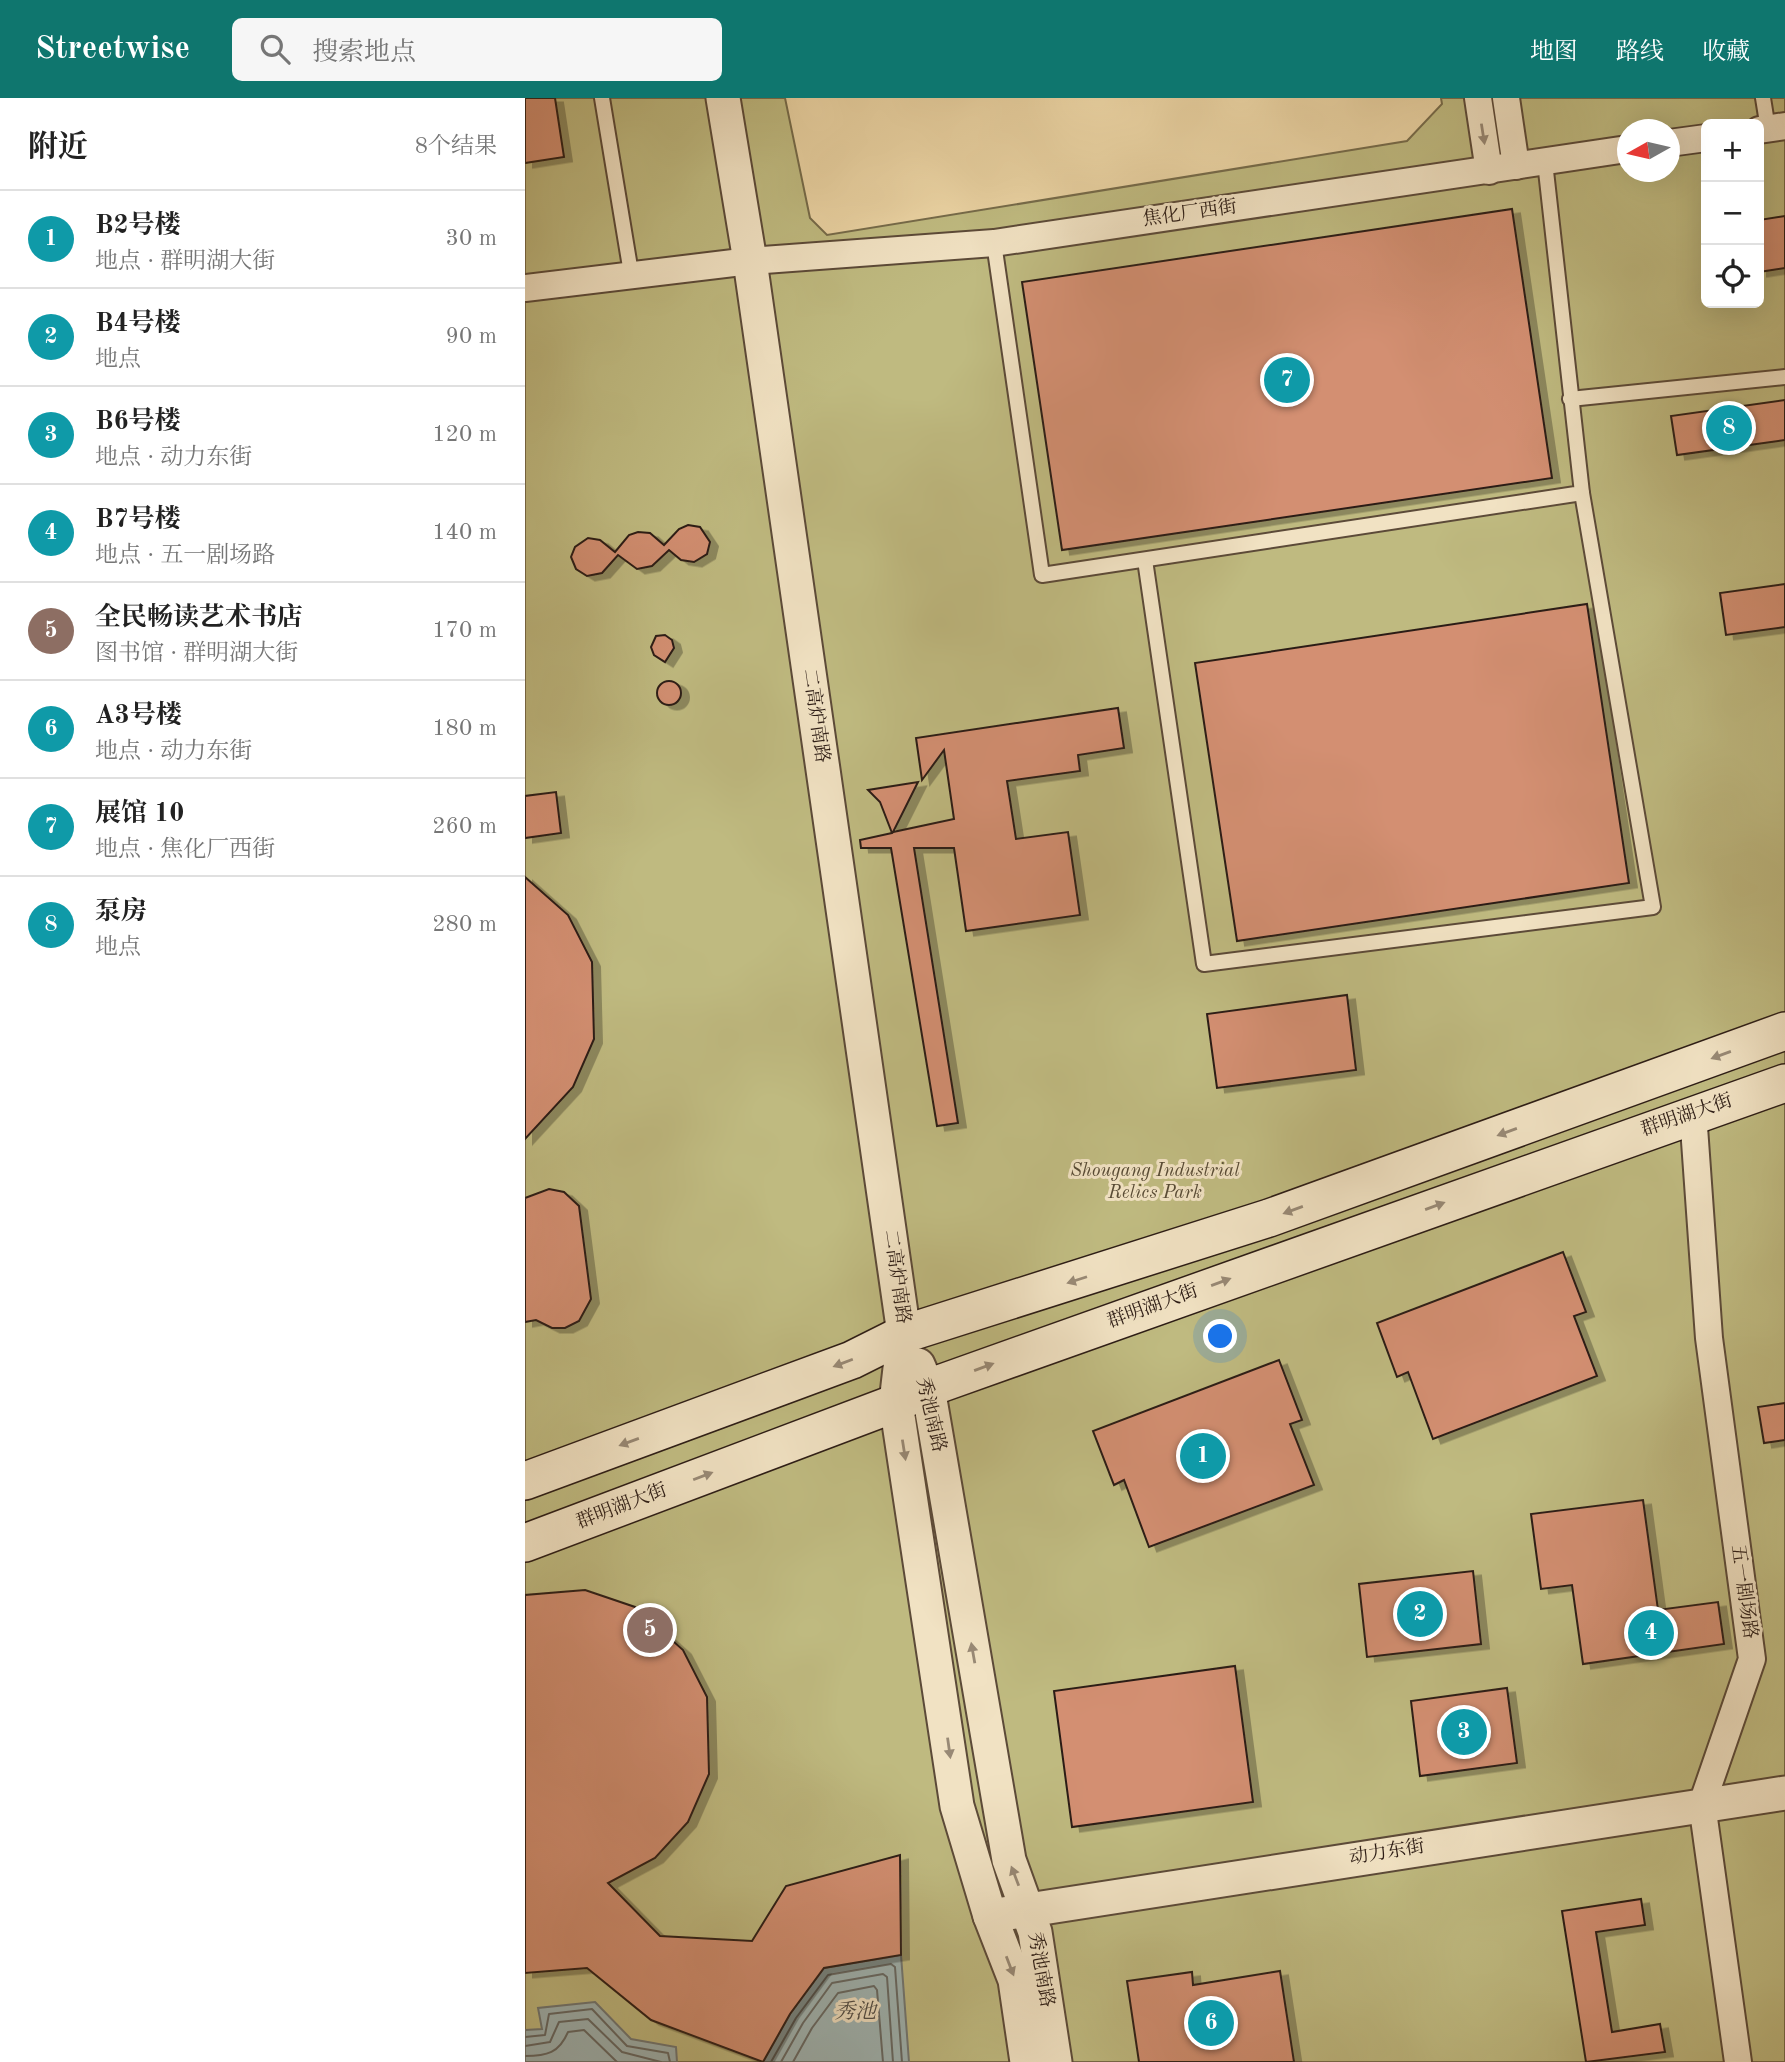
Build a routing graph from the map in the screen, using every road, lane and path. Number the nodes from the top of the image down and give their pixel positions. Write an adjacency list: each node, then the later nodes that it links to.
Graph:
1 (602, 98): 15 (lane)
2 (723, 98): 14 (street, 二高炉南路)
3 (1478, 98): 12 (street, one-way to 12)
4 (1506, 98): 11 (street)
5 (1763, 98): 6 (lane)
6 (1771, 128)
7 (1701, 139): 8 (street)
8 (1680, 142)
9 (1617, 151): 10 (street, 焦化厂西街)
10 (1545, 162): 11 (street, 焦化厂西街); 18 (lane)
11 (1516, 166): 12 (street, 焦化厂西街)
12 (1489, 171): 13 (street, 焦化厂西街)
13 (994, 243): 14 (street, 焦化厂西街); 20 (lane)
14 (750, 261): 15 (street, 焦化厂西街); 24 (street, 二高炉南路)
15 (631, 273): 16 (street, 焦化厂西街)
16 (525, 288)
17 (1785, 377): 18 (lane)
18 (1570, 399): 19 (lane)
19 (1582, 494): 20 (lane); 20 (lane)
20 (1145, 560)
21 (1785, 1031): 24 (main road, one-way to 24)
22 (1785, 1083): 23 (main road, 群明湖大街)
23 (1693, 1113): 25 (main road, 群明湖大街, one-way to 23); 29 (street, 五一剧场路)
24 (904, 1334): 25 (street, 秀池南路); 26 (main road, one-way to 26)
25 (912, 1395): 27 (main road, 群明湖大街, one-way to 25); 30 (street, 秀池南路, one-way to 25); 31 (street, 秀池南路, one-way to 31)
26 (525, 1481)
27 (525, 1543)
28 (1785, 1793): 29 (street, 动力东街)
29 (1702, 1804): 30 (street, 动力东街); 34 (street, 五一剧场路)
30 (1027, 1909): 31 (street, 动力东街); 33 (street, 秀池南路)
31 (991, 1916): 32 (street, 秀池南路, one-way to 32)
32 (1027, 2062)
33 (1055, 2062)
34 (1738, 2062)

